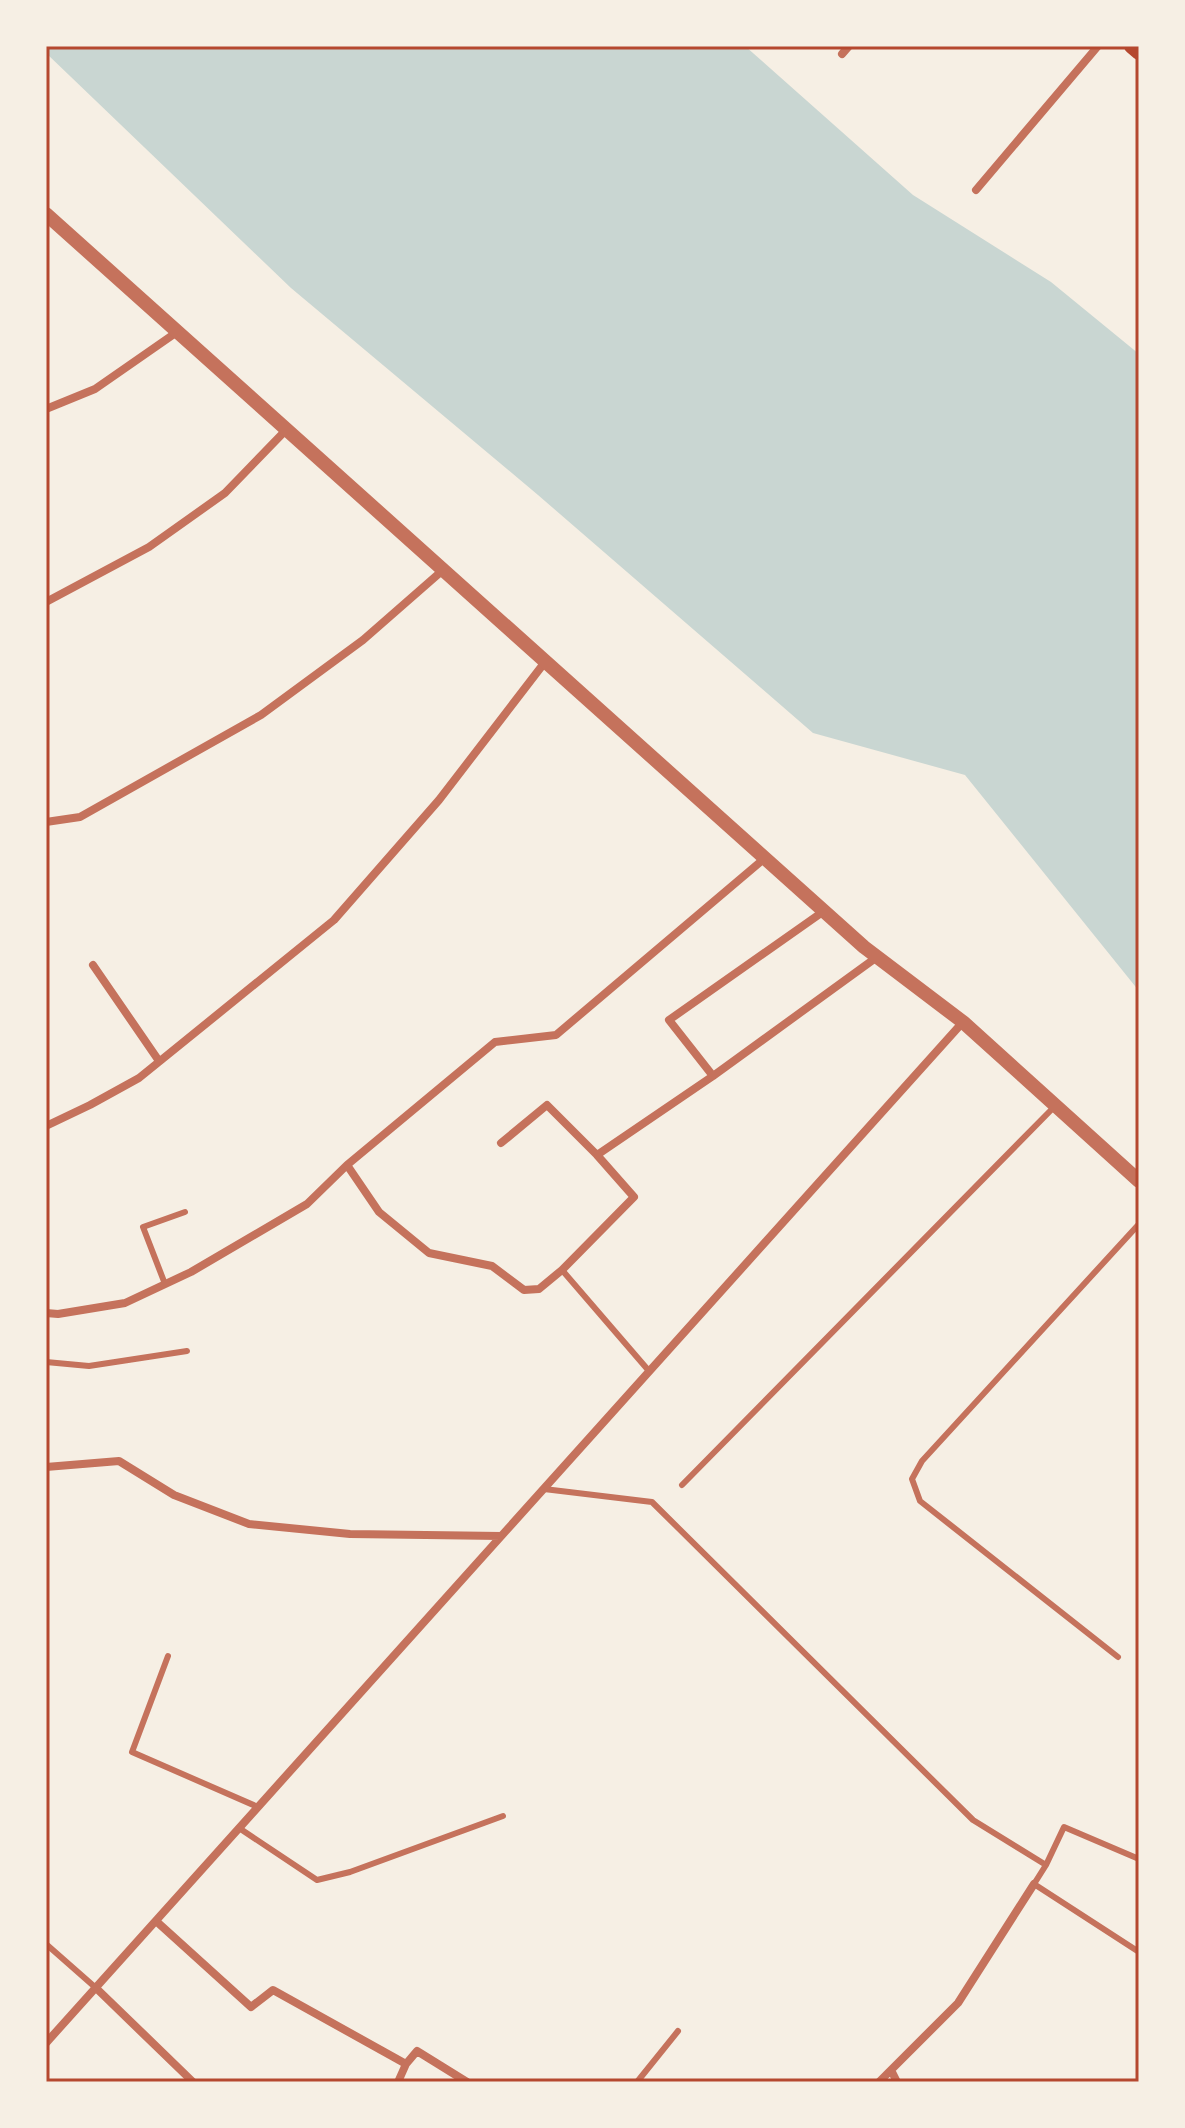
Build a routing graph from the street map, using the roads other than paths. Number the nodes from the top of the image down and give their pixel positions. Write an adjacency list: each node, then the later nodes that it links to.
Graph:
1 (849, 46): 5 (street)
2 (1098, 46): 6 (street)
3 (1132, 46): 4 (main road)
4 (1139, 52)
5 (842, 54)
6 (976, 190)
7 (46, 214): 8 (street)
8 (177, 332): 9 (street); 10 (street)
9 (46, 409)
10 (286, 430): 11 (street); 12 (street)
11 (443, 570): 13 (street); 14 (street)
12 (46, 602)
13 (545, 662): 15 (street); 20 (street)
14 (46, 822)
15 (765, 858): 16 (street); 26 (street)
16 (824, 911): 17 (street); 21 (street)
17 (877, 957): 19 (street); 21 (street)
18 (93, 965): 20 (street)
19 (963, 1022): 22 (street); 35 (street)
20 (159, 1061): 23 (street)
21 (713, 1076): 25 (street)
22 (1056, 1105): 27 (street); 37 (lane)
23 (46, 1126)
24 (501, 1143): 25 (street)
25 (597, 1155): 30 (street)
26 (347, 1165): 30 (street); 31 (street)
27 (1139, 1181)
28 (185, 1212): 31 (lane)
29 (1139, 1224): 41 (lane)
30 (562, 1270): 35 (lane)
31 (165, 1284): 32 (street)
32 (46, 1313)
33 (187, 1351): 34 (lane)
34 (46, 1362)
35 (649, 1371): 38 (street)
36 (46, 1467): 39 (street)
37 (682, 1485)
38 (544, 1489): 39 (street); 46 (lane)
39 (501, 1536): 42 (street)
40 (168, 1656): 42 (lane)
41 (1118, 1657)
42 (258, 1807): 44 (street)
43 (503, 1816): 44 (lane)
44 (239, 1828): 48 (street)
45 (1139, 1859): 46 (lane)
46 (1046, 1865): 47 (lane)
47 (1034, 1884): 50 (lane); 55 (street)
48 (156, 1921): 51 (street); 54 (street)
49 (46, 1944): 51 (lane)
50 (1139, 1952)
51 (96, 1988): 53 (street); 56 (street)
52 (678, 2031): 59 (lane)
53 (46, 2043)
54 (406, 2064): 57 (street); 58 (street)
55 (891, 2070): 60 (street); 61 (street)
56 (193, 2082)
57 (398, 2082)
58 (467, 2082)
59 (637, 2082)
60 (879, 2082)
61 (897, 2082)

